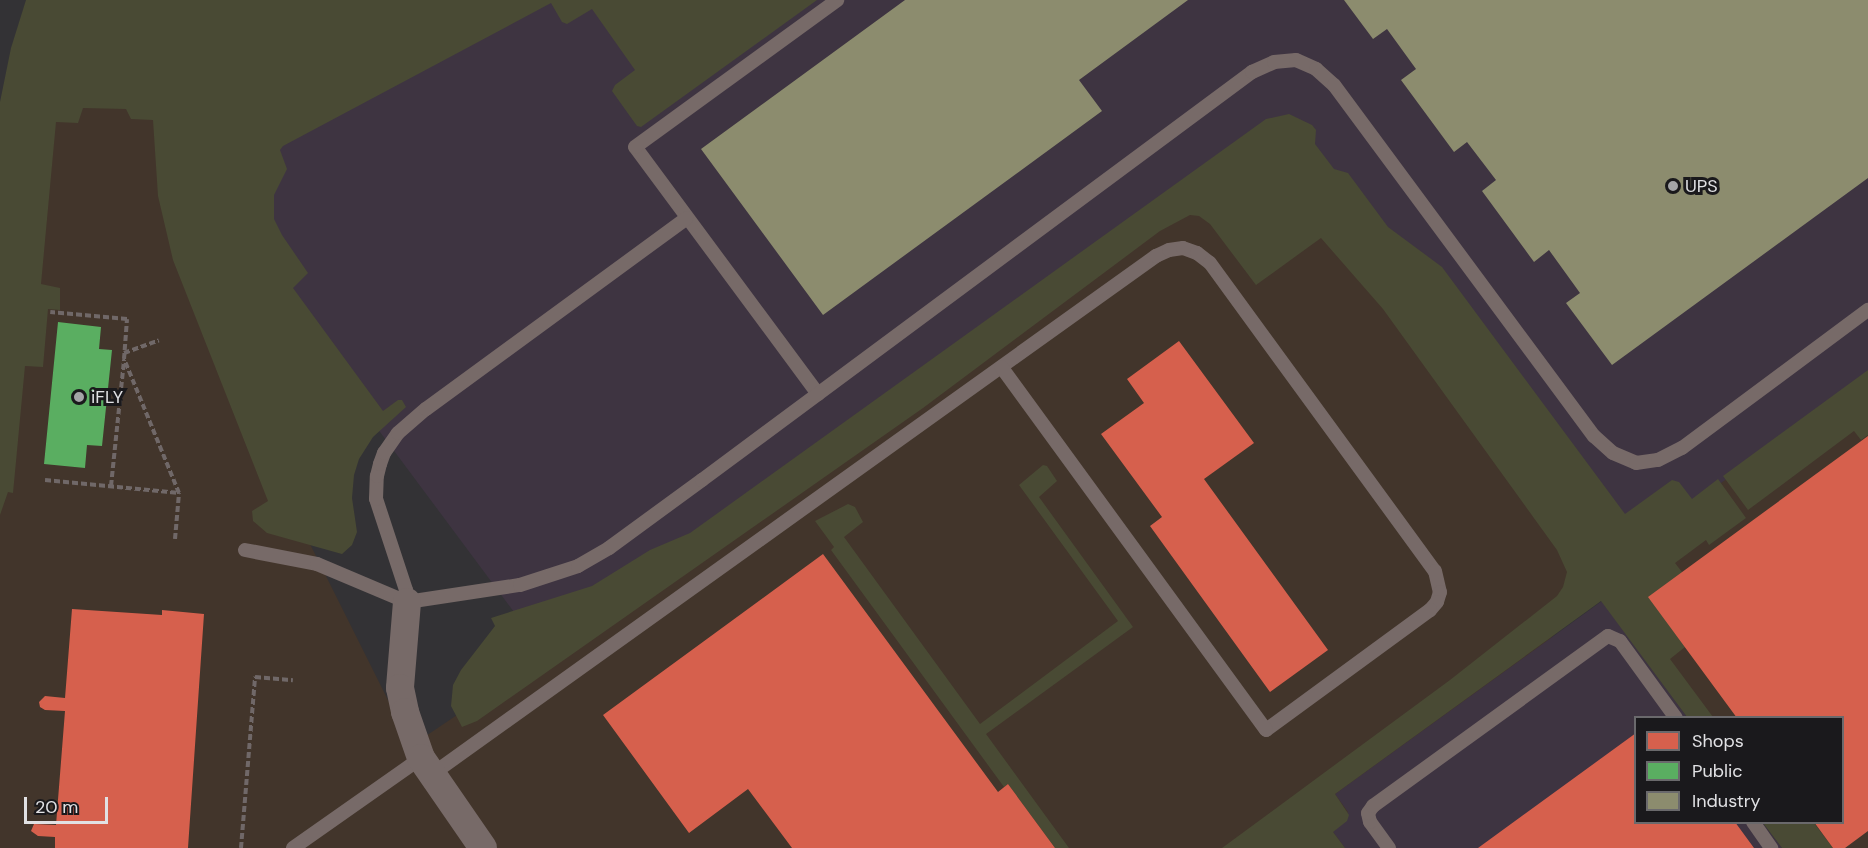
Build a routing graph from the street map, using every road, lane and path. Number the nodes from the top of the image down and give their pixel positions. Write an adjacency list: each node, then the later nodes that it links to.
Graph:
1 (837, 0): 2 (lane)
2 (687, 218): 8 (lane); 14 (lane)
3 (1868, 310): 8 (lane)
4 (50, 312): 6 (path)
5 (159, 340): 6 (path)
6 (124, 356): 10 (path); 11 (path)
7 (1001, 367): 7 (lane); 17 (lane)
8 (818, 394): 14 (lane)
9 (45, 480): 10 (path)
10 (111, 486): 11 (path)
11 (179, 493): 12 (path)
12 (175, 539)
13 (245, 550): 14 (lane)
14 (407, 602): 17 (street)
15 (293, 680): 19 (path)
16 (1675, 716): 22 (lane)
17 (426, 766): 20 (lane); 21 (street)
18 (1754, 824): 23 (lane)
19 (242, 848)
20 (293, 848)
21 (483, 848)
22 (1389, 848)
23 (1771, 848)

